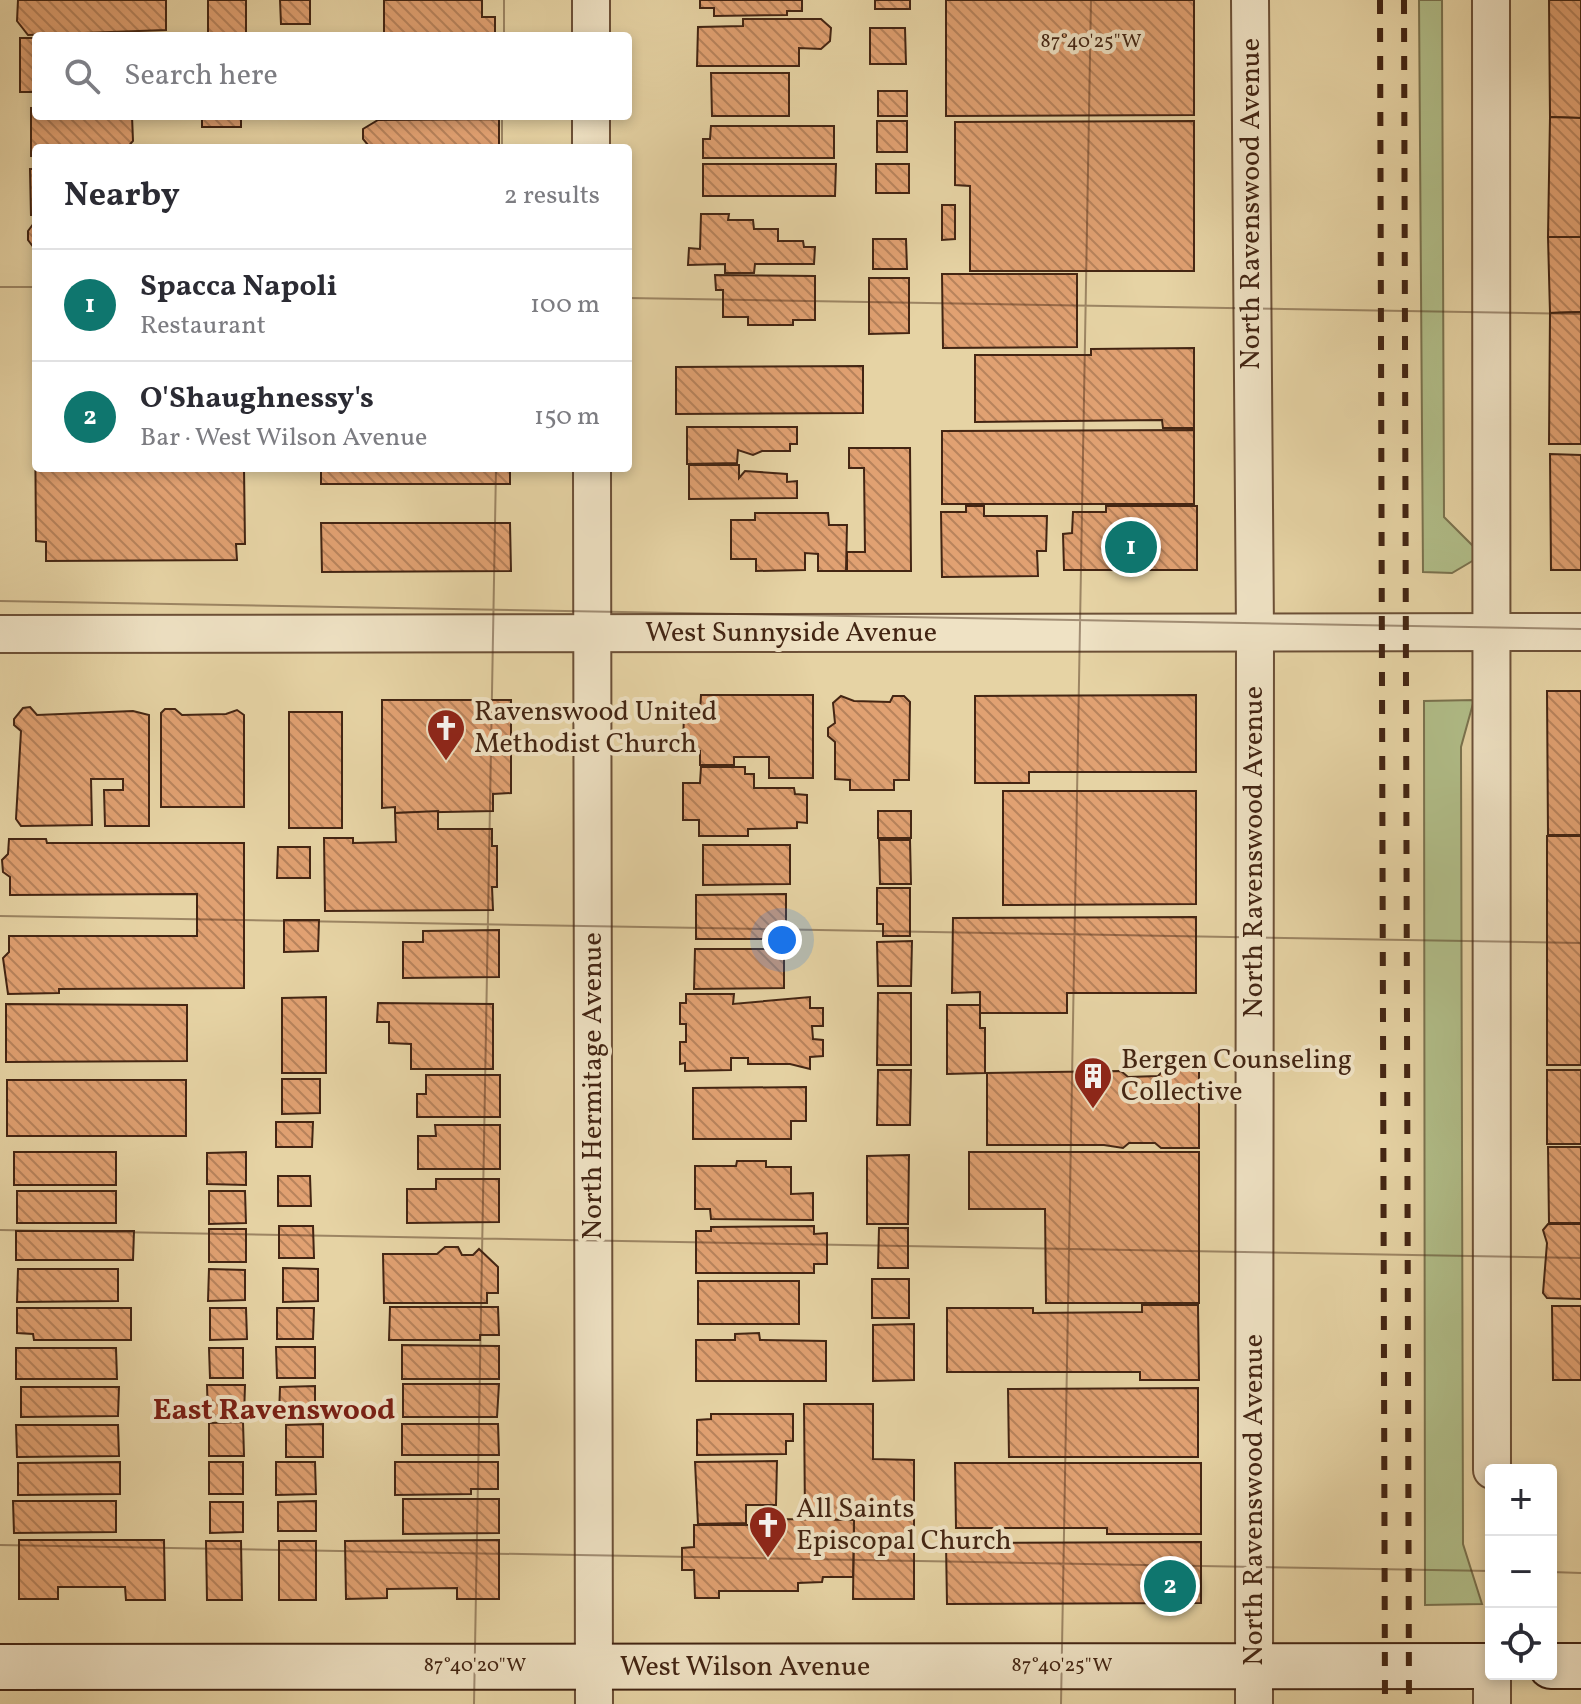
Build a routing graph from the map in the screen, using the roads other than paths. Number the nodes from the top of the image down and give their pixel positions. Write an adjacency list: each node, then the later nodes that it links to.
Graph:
1 (591, 0): 4 (street)
2 (1250, 0): 8 (street, North Ravenswood Avenue)
3 (1491, 0): 11 (street)
4 (591, 32)
5 (591, 120): 6 (street)
6 (591, 144)
7 (592, 472): 10 (street, North Hermitage Avenue)
8 (1255, 632): 10 (street, West Sunnyside Avenue); 11 (street, West Sunnyside Avenue); 20 (street, North Ravenswood Avenue)
9 (1581, 632): 11 (street, West Sunnyside Avenue)
10 (592, 633): 12 (street, West Sunnyside Avenue); 19 (street, North Hermitage Avenue)
11 (1491, 633): 13 (street)
12 (0, 634)
13 (1492, 1464)
14 (1485, 1666): 20 (street, West Wilson Avenue)
15 (1557, 1666): 16 (street)
16 (1581, 1666)
17 (0, 1667): 19 (street, West Wilson Avenue)
18 (1492, 1680): 21 (street)
19 (594, 1685): 20 (street, West Wilson Avenue)
20 (1253, 1685)
21 (1492, 1704)

